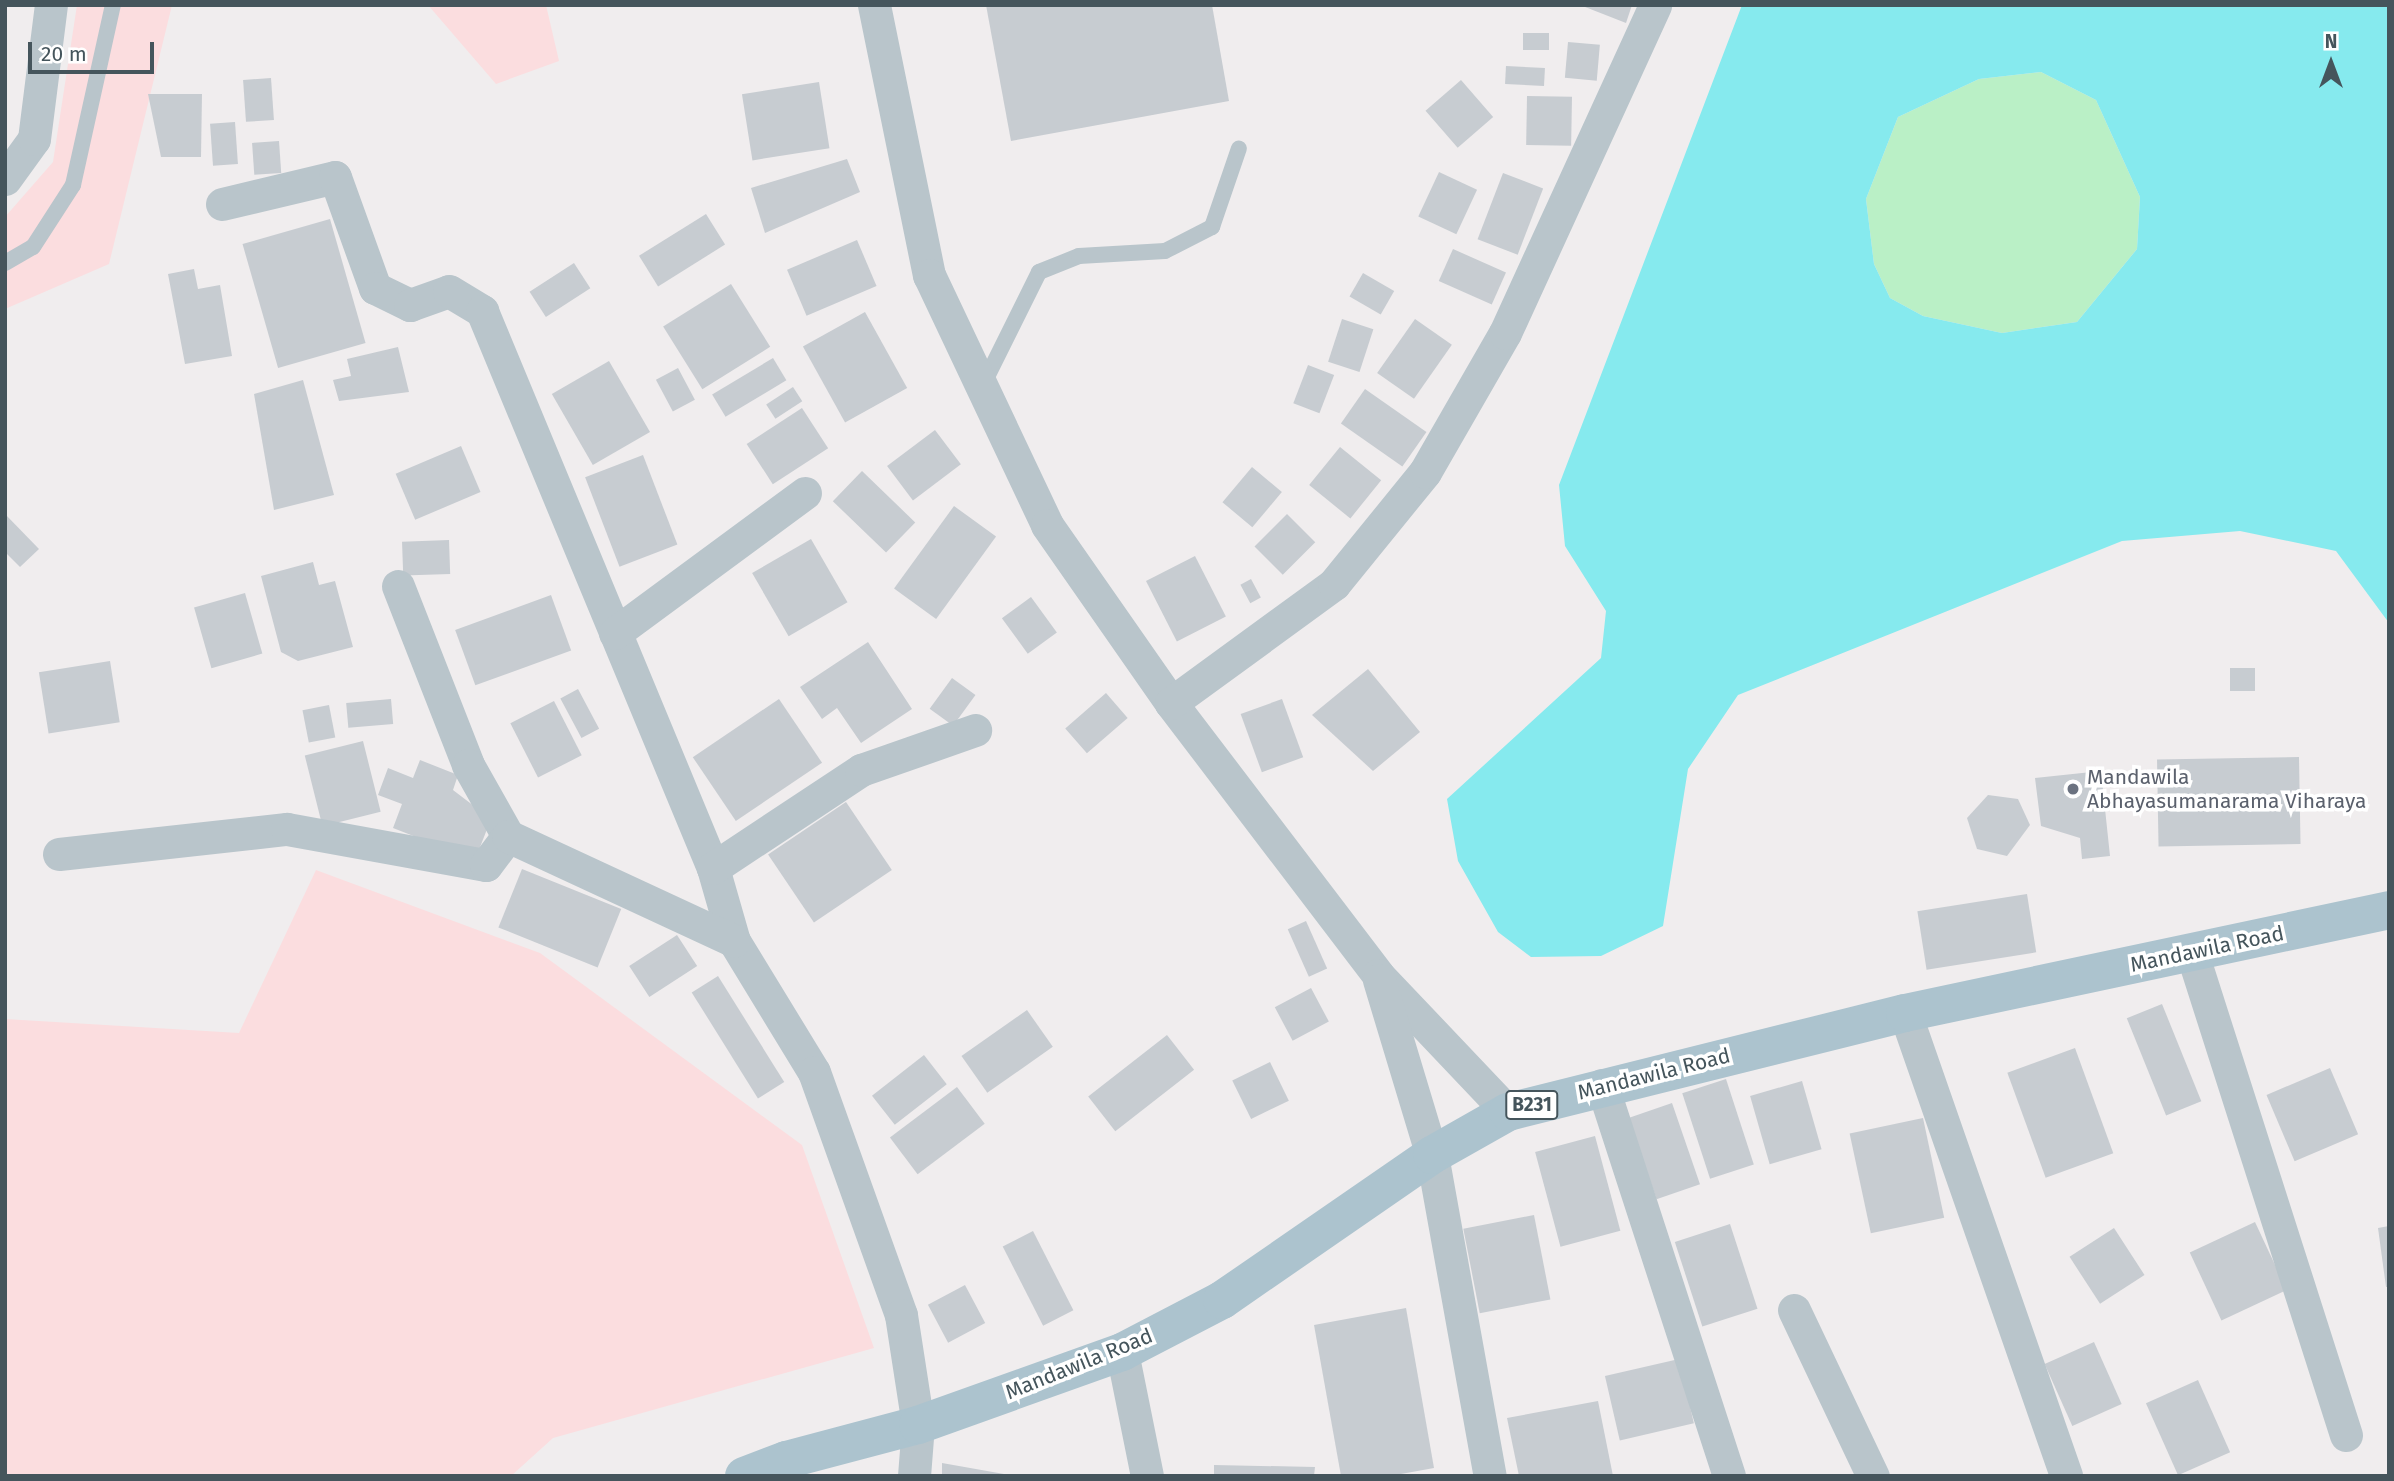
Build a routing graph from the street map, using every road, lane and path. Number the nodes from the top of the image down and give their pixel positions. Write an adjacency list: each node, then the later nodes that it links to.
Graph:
1 (51, 5): 6 (street)
2 (113, 5): 8 (lane)
3 (874, 5): 9 (street)
4 (1655, 5): 13 (street)
5 (1239, 148): 9 (lane)
6 (5, 179)
7 (222, 204): 12 (street)
8 (5, 263)
9 (982, 387): 13 (street)
10 (804, 493): 12 (street)
11 (398, 586): 15 (street)
12 (615, 633): 17 (street)
13 (1171, 703): 21 (street)
14 (975, 730): 17 (street)
15 (508, 836): 16 (street); 19 (street)
16 (58, 854)
17 (713, 868): 19 (street)
18 (2389, 910): 20 (main road, Mandawila Road / B231)
19 (734, 941): 28 (street)
20 (2192, 953): 22 (main road, Mandawila Road / B231); 29 (street)
21 (1378, 975): 24 (street); 25 (street)
22 (1905, 1013): 23 (main road, Mandawila Road / B231); 37 (street)
23 (1602, 1086): 24 (main road, Mandawila Road / B231); 35 (street)
24 (1508, 1112): 25 (main road, Mandawila Road / B231)
25 (1432, 1155): 27 (main road, Mandawila Road / B231); 34 (street)
26 (1794, 1310): 36 (street)
27 (1122, 1352): 28 (main road, Mandawila Road / B231); 33 (street)
28 (918, 1425): 30 (main road, Mandawila Road / B231); 32 (street)
29 (2346, 1435)
30 (785, 1468): 31 (main road, Mandawila Road / B231)
31 (744, 1476)
32 (914, 1476)
33 (1147, 1476)
34 (1490, 1476)
35 (1729, 1476)
36 (1873, 1476)
37 (2066, 1476)

